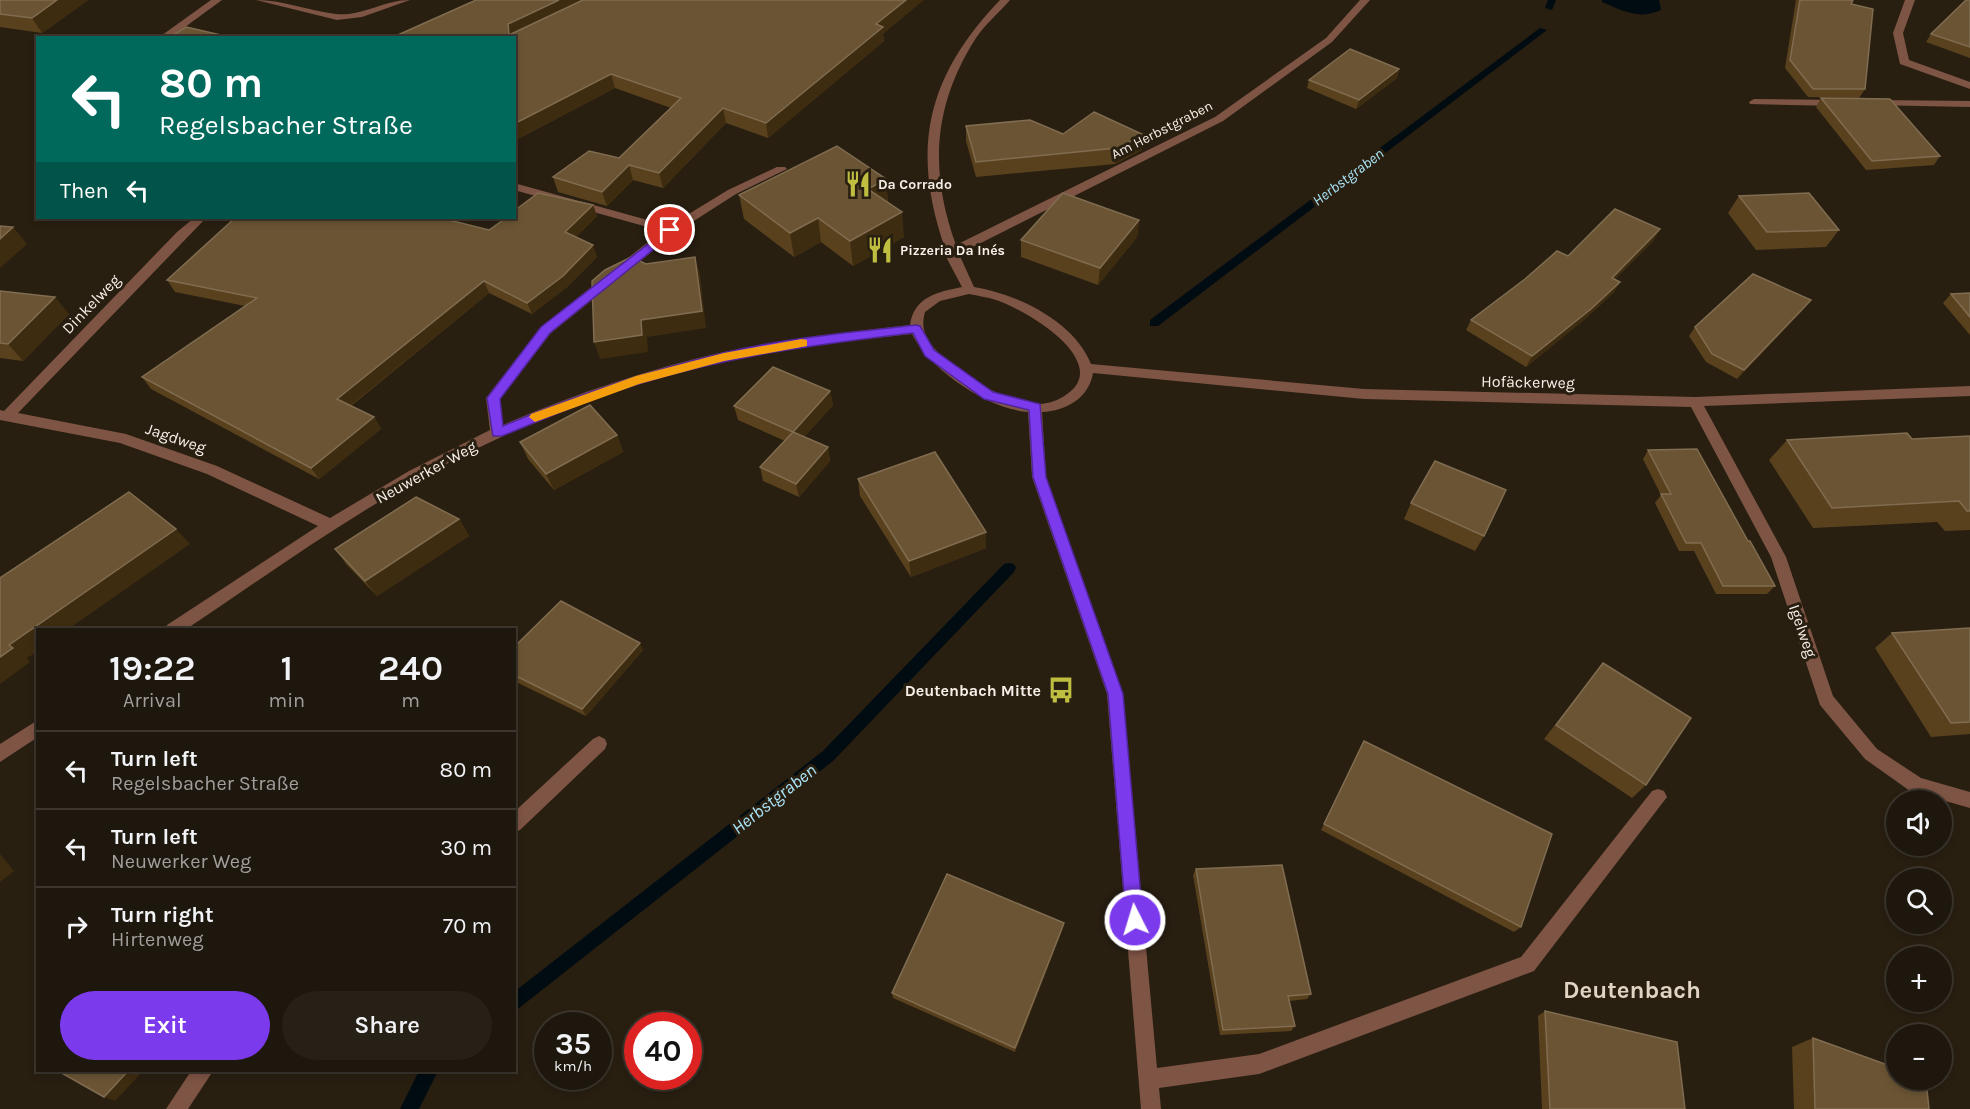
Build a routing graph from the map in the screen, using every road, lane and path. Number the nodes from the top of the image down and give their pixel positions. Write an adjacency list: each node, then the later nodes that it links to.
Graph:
1 (217, 0): 7 (street)
2 (261, 0): 3 (street)
3 (405, 0)
4 (1005, 0): 15 (street)
5 (1365, 0): 15 (street, Am Herbstgraben)
6 (1910, 0): 8 (street)
7 (166, 36)
8 (1970, 86)
9 (1754, 102): 10 (street)
10 (1970, 104)
11 (781, 169): 14 (street)
12 (516, 187): 14 (street)
13 (200, 219): 22 (street, Dinkelweg)
14 (670, 230): 23 (street)
15 (950, 253): 16 (street)
16 (969, 291): 17 (street); 18 (street)
17 (916, 329): 21 (street); 23 (street, Neuwerker Weg)
18 (1087, 368): 20 (street, Hofäckerweg); 21 (street)
19 (1970, 391): 20 (street, Hofäckerweg)
20 (1695, 402): 30 (street, Igelweg)
21 (1035, 407): 33 (street)
22 (3, 415): 24 (street, Jagdweg)
23 (497, 433): 24 (street, Neuwerker Weg)
24 (331, 525): 25 (street, Neuwerker Weg)
25 (176, 628)
26 (36, 728): 28 (street)
27 (599, 744): 31 (street)
28 (0, 754)
29 (1658, 797): 33 (street)
30 (1970, 800)
31 (516, 822)
32 (202, 1072): 34 (street)
33 (1148, 1079): 35 (street)
34 (176, 1109)
35 (1152, 1109)

